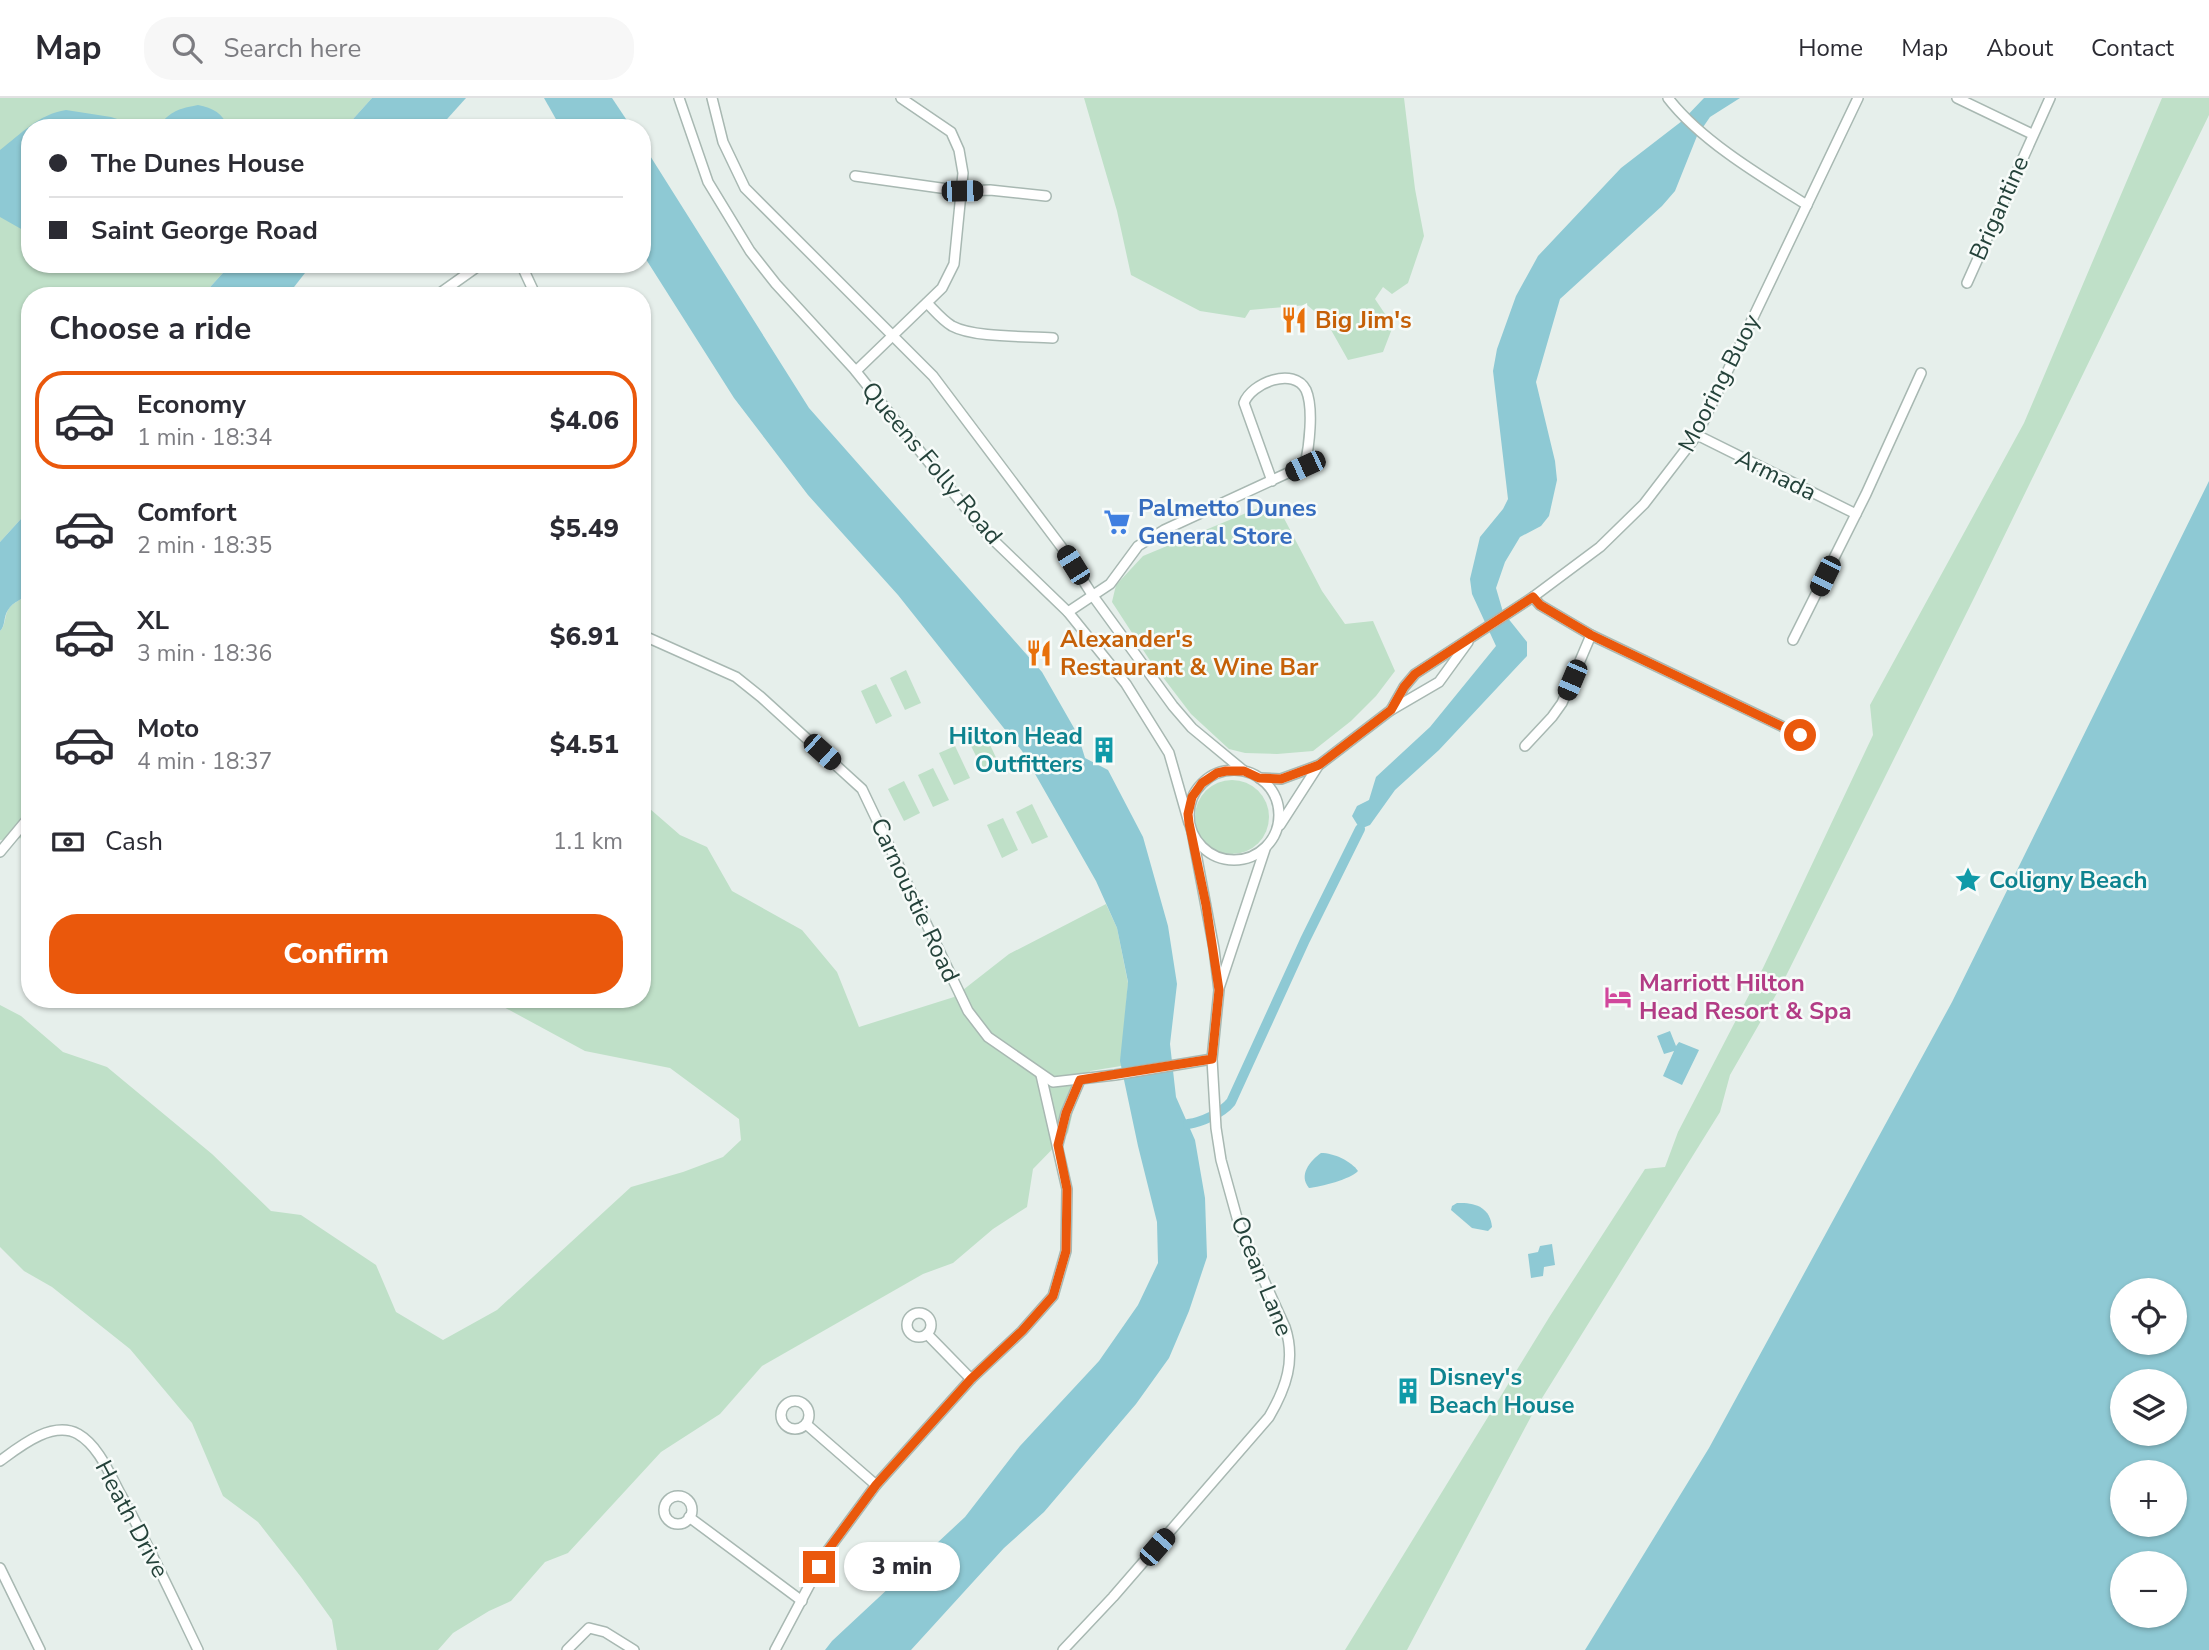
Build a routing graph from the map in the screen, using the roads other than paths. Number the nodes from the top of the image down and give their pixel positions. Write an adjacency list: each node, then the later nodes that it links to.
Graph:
1 (679, 98): 19 (street, Queens Folly Road)
2 (712, 98): 17 (street, Queens Folly Road)
3 (901, 98): 10 (street)
4 (1668, 98): 12 (street)
5 (1858, 98): 12 (street, Mooring Buoy)
6 (1957, 98): 8 (street, Brigantine)
7 (2050, 98): 8 (street, Brigantine)
8 (2032, 134): 14 (street, Brigantine)
9 (855, 176): 10 (street)
10 (962, 191): 11 (street); 16 (street)
11 (1046, 197)
12 (1807, 205): 21 (street, Mooring Buoy)
13 (468, 273): 15 (street)
14 (1967, 283)
15 (449, 287)
16 (927, 303): 17 (street); 18 (street)
17 (890, 335): 19 (street); 24 (street, Queens Folly Road)
18 (1053, 338)
19 (856, 371): 26 (street, Queens Folly Road)
20 (1921, 373): 23 (street)
21 (1697, 435): 23 (street, Armada); 25 (street, Mooring Buoy)
22 (1272, 481): 22 (street); 24 (street)
23 (1856, 514): 30 (street)
24 (1093, 596): 26 (street); 35 (street, Queens Folly Road)
25 (1533, 597): 27 (street); 28 (street, Mooring Buoy)
26 (1068, 612): 38 (street, Queens Folly Road)
27 (1591, 635): 32 (street); 33 (street)
28 (1474, 636): 31 (street, Mooring Buoy); 31 (street, Mooring Buoy)
29 (651, 639): 44 (street, Carnoustie Road)
30 (1793, 640)
31 (1391, 710): 34 (street, Mooring Buoy)
32 (1800, 735)
33 (1525, 746)
34 (1319, 765): 36 (street, Mooring Buoy); 39 (street, Mooring Buoy)
35 (1244, 771): 36 (street); 38 (street)
36 (1259, 778): 39 (street)
37 (21, 827): 41 (street)
38 (1191, 828): 40 (street); 42 (street, Ocean Lane)
39 (1275, 833): 40 (street)
40 (1266, 846): 42 (street, Ocean Lane)
41 (0, 852)
42 (1219, 990): 43 (street, Ocean Lane)
43 (1212, 1059): 45 (street, Carnoustie Road); 60 (street, Ocean Lane)
44 (1041, 1075): 45 (street, Carnoustie Road); 46 (street)
45 (1080, 1080): 46 (street)
46 (1058, 1145): 48 (street)
47 (927, 1334): 48 (street)
48 (971, 1379): 51 (street)
49 (806, 1424): 51 (street)
50 (0, 1461): 56 (street, Heath Drive)
51 (876, 1485): 54 (street)
52 (690, 1517): 54 (street)
53 (0, 1568): 55 (street)
54 (802, 1601): 59 (street)
55 (40, 1650)
56 (198, 1650)
57 (567, 1650): 58 (street)
58 (634, 1650)
59 (775, 1650)
60 (1063, 1650)

